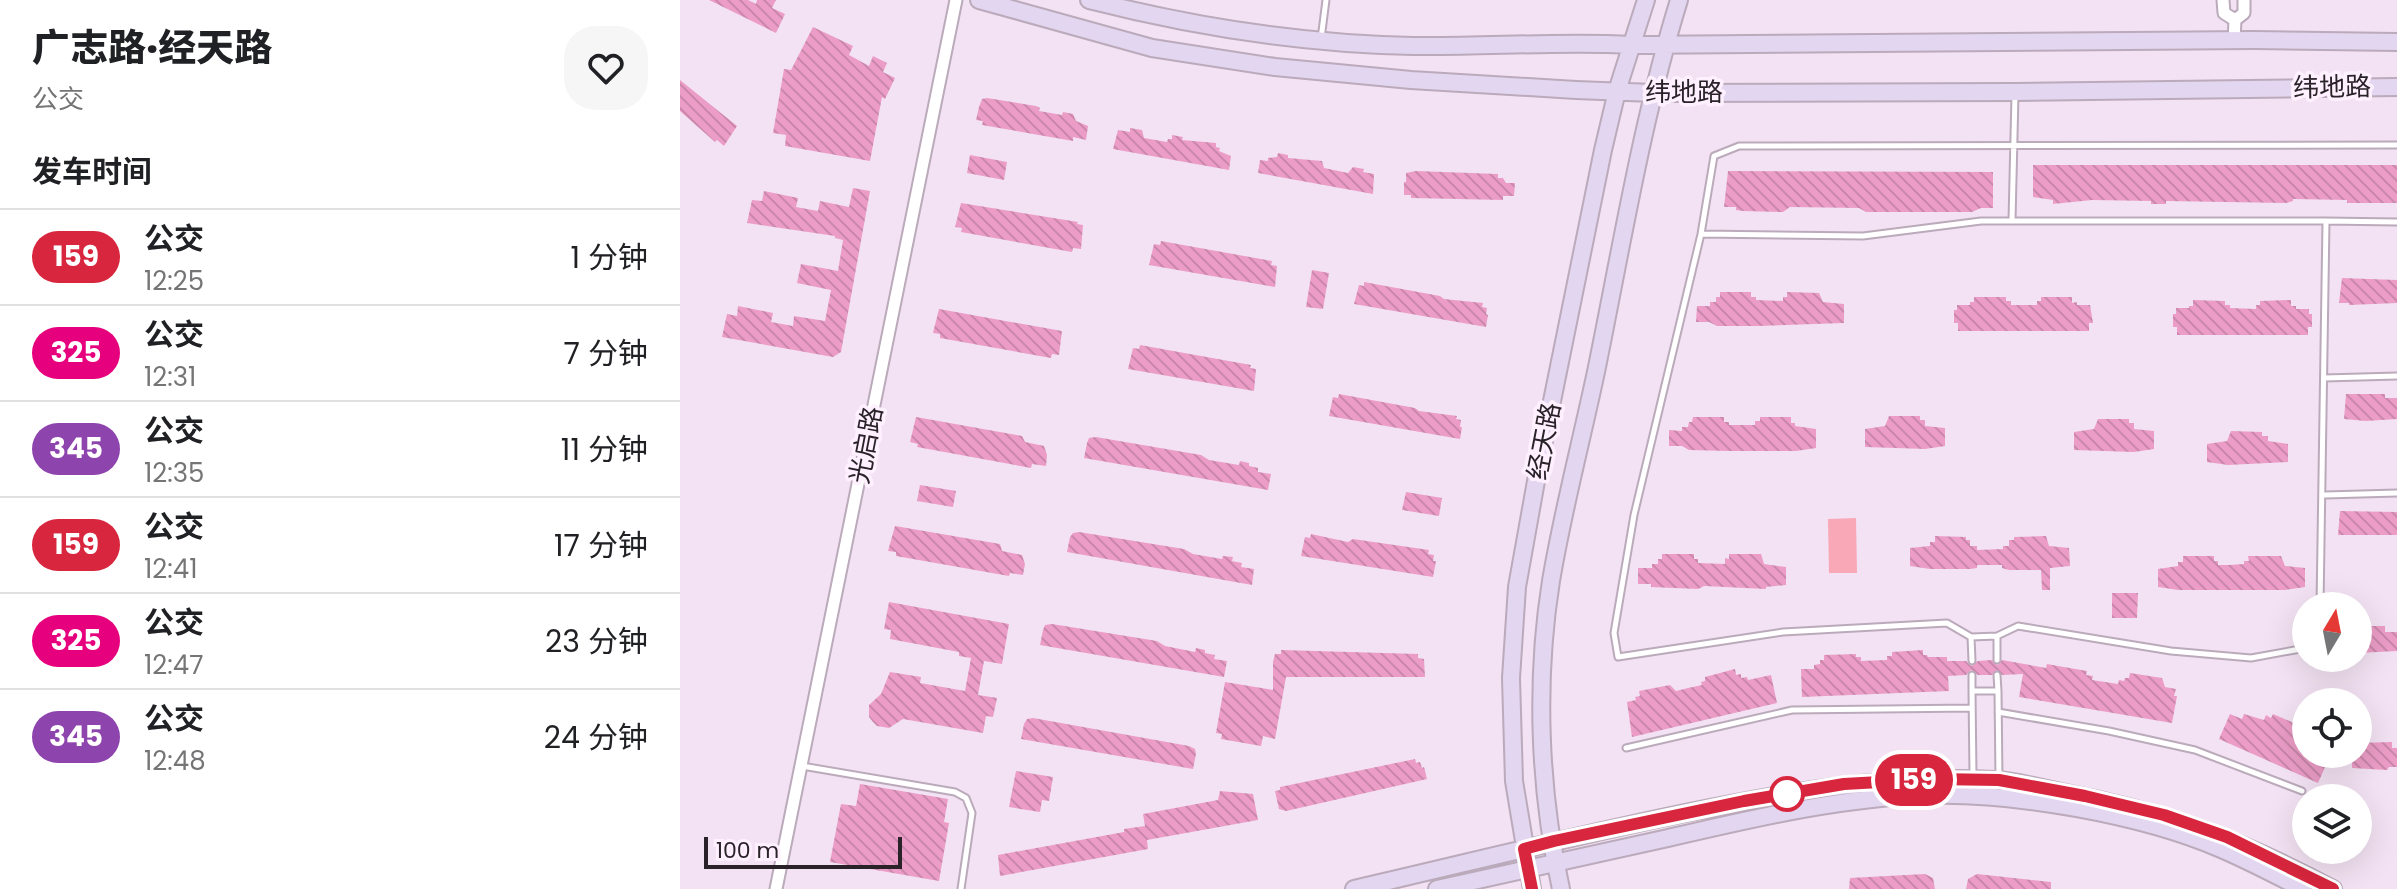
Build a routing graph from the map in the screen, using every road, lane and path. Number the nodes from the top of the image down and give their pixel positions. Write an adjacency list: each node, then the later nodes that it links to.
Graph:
1 (956, 0): 42 (street, 光启路)
2 (979, 0): 16 (main road, 纬地路)
3 (1089, 0): 10 (main road, 纬地路)
4 (1326, 0): 10 (lane)
5 (1646, 0): 14 (main road, 经天路)
6 (1679, 0): 13 (main road, 经天路)
7 (2223, 0): 9 (street)
8 (2244, 0): 9 (street)
9 (2235, 20): 11 (street)
10 (1321, 40): 14 (main road, 纬地路)
11 (2234, 41): 12 (main road, 纬地路); 13 (main road, 纬地路)
12 (2397, 42)
13 (1665, 43): 14 (main road, 纬地路); 18 (main road, 经天路)
14 (1632, 45): 16 (main road, 经天路)
15 (2397, 87): 17 (main road, 纬地路)
16 (1617, 91): 18 (main road, 纬地路); 47 (main road, 经天路)
17 (2015, 92): 18 (main road, 纬地路); 20 (lane)
18 (1653, 93): 46 (main road, 经天路)
19 (2397, 145): 20 (lane)
20 (2014, 146): 21 (lane); 24 (lane)
21 (2012, 221): 22 (lane); 24 (lane)
22 (2326, 221): 23 (lane); 26 (lane)
23 (2397, 222)
24 (1701, 234): 31 (lane)
25 (2397, 376): 26 (lane)
26 (2324, 378): 29 (lane)
27 (2397, 493): 28 (lane)
28 (2325, 495)
29 (2320, 592)
30 (1997, 636): 31 (lane); 32 (lane); 33 (lane)
31 (1971, 637): 34 (lane)
32 (2292, 651)
33 (1997, 660)
34 (1972, 661)
35 (1972, 675): 37 (lane)
36 (1997, 675): 38 (lane)
37 (1972, 691): 38 (lane); 39 (lane)
38 (1998, 691): 40 (lane)
39 (1972, 708): 41 (lane); 43 (lane)
40 (1998, 712): 44 (lane); 45 (lane)
41 (1626, 748)
42 (801, 766): 50 (street, 光启路); 51 (lane)
43 (1973, 780): 44 (main road); 46 (main road)
44 (1999, 780): 57 (main road)
45 (2292, 787)
46 (1554, 841): 47 (main road); 48 (main road, 经天路)
47 (1524, 849): 49 (main road, 经天路); 52 (main road)
48 (1556, 863): 49 (main road); 55 (main road, 经天路); 56 (main road)
49 (1527, 869): 53 (main road); 54 (main road, 经天路)
50 (776, 889)
51 (961, 889)
52 (1354, 889)
53 (1437, 889)
54 (1532, 889)
55 (1561, 889)
56 (2303, 889)
57 (2333, 889)

